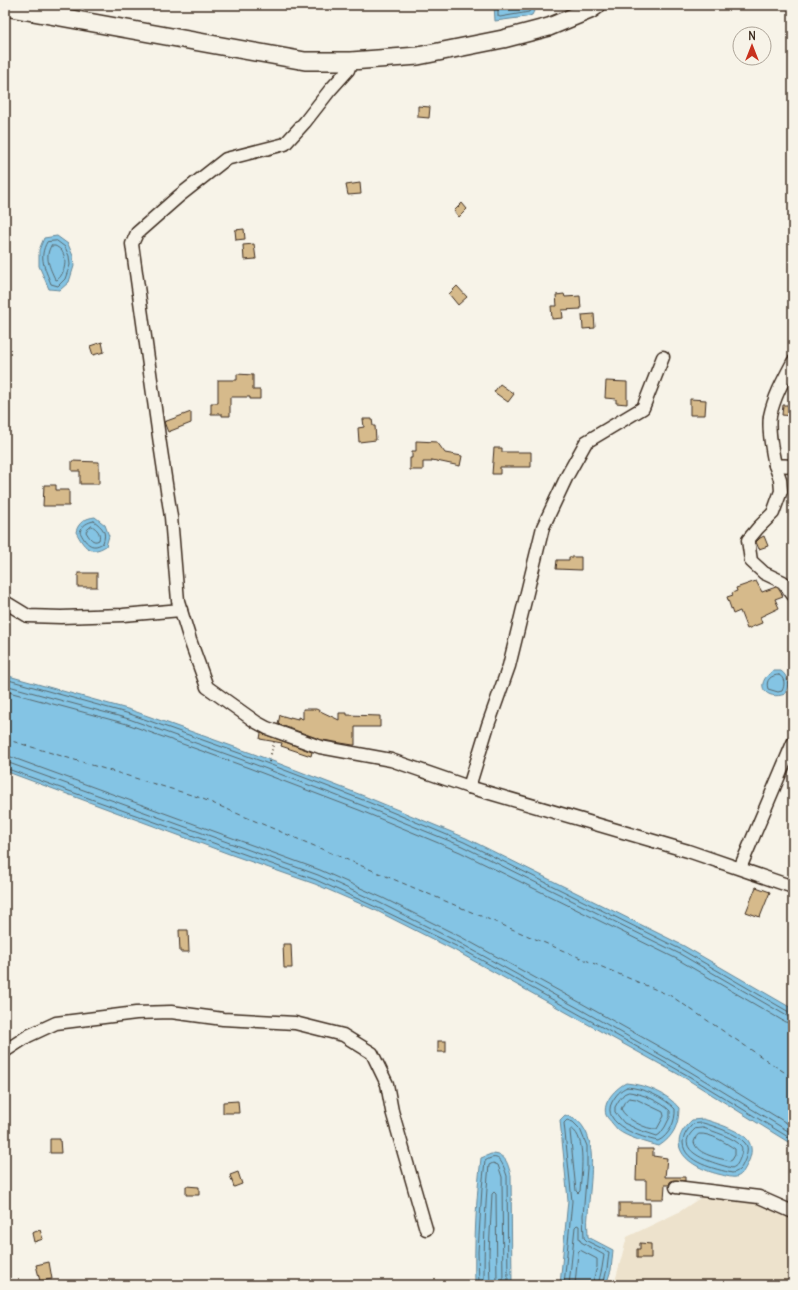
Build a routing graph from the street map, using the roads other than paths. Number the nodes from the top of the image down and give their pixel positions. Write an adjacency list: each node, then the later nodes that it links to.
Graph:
1 (597, 5): 3 (main road)
2 (5, 7): 3 (main road)
3 (351, 61): 10 (street)
4 (662, 357): 12 (street)
5 (793, 362): 6 (street)
6 (775, 465): 7 (street); 8 (street)
7 (793, 466)
8 (793, 595)
9 (5, 602): 10 (street)
10 (181, 610): 12 (street)
11 (793, 743): 13 (street)
12 (469, 787): 13 (street)
13 (740, 868): 14 (street)
14 (793, 887)
15 (5, 1051): 18 (street)
16 (676, 1187): 17 (street)
17 (793, 1212)
18 (426, 1229)

